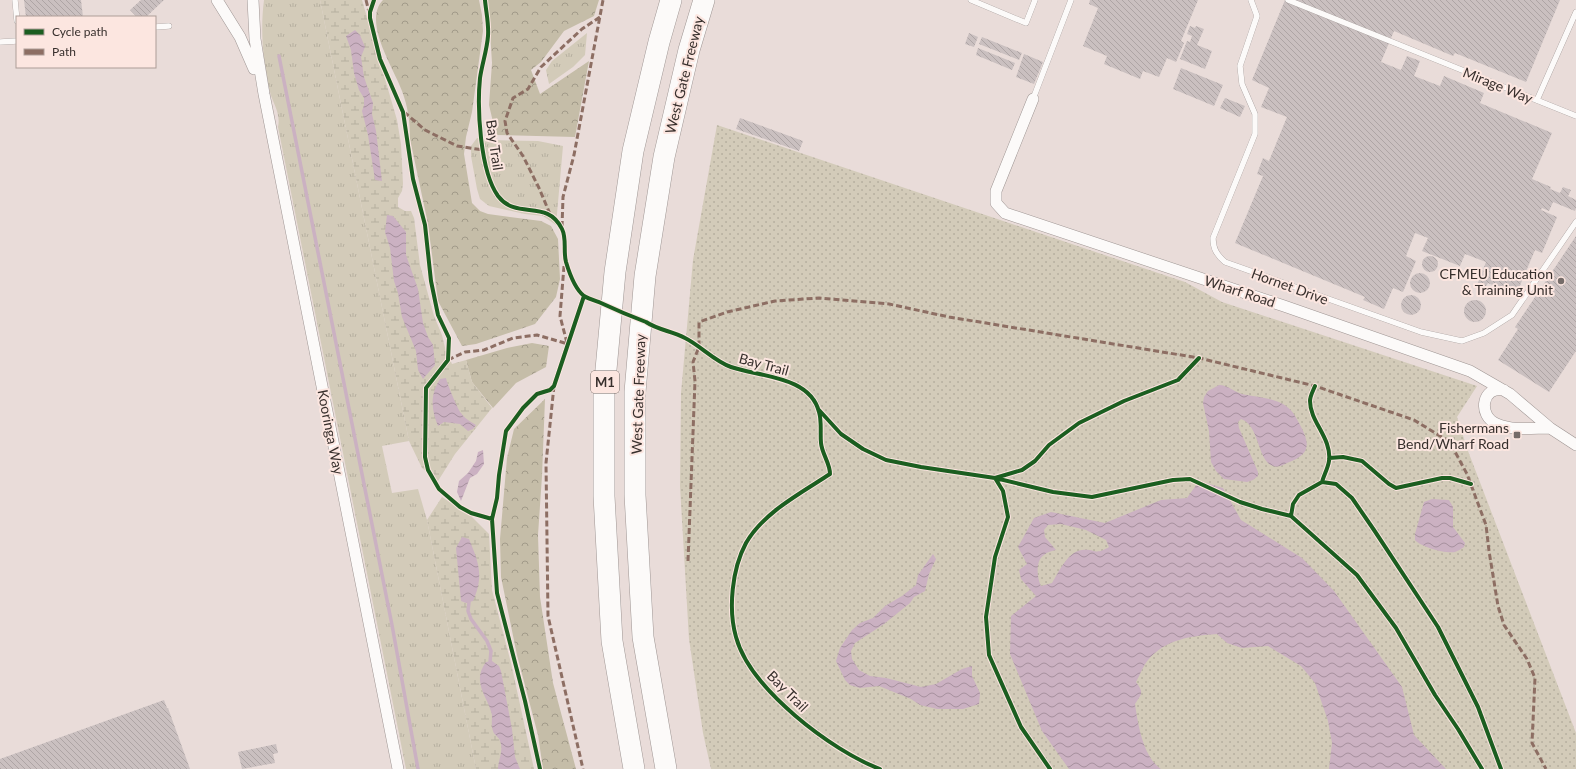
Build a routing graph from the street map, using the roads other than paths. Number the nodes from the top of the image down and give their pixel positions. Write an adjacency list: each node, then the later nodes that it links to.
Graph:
1 (15, 0): 12 (lane)
2 (216, 0): 17 (street, Kooringa Way)
3 (253, 0): 17 (street, Kooringa Way)
4 (672, 0): 26 (highway, M1)
5 (704, 0): 27 (highway, West Gate Freeway / M1)
6 (971, 0): 7 (lane)
7 (1035, 0)
8 (1071, 0): 18 (lane)
9 (1251, 0): 21 (lane, Hornet Drive)
10 (1288, 0): 19 (lane, Mirage Way)
11 (1576, 12): 19 (lane)
12 (17, 16)
13 (169, 26): 14 (lane)
14 (156, 27)
15 (16, 41): 16 (lane)
16 (0, 42)
17 (264, 94): 25 (street, Kooringa Way)
18 (1033, 98): 22 (street, Wharf Road)
19 (1537, 100): 20 (lane, Mirage Way)
20 (1576, 116)
21 (1576, 222)
22 (1504, 390): 23 (street, Wharf Road); 23 (street)
23 (1550, 428): 24 (street, Wharf Road)
24 (1576, 445)
25 (398, 769)
26 (634, 769)
27 (666, 769)

